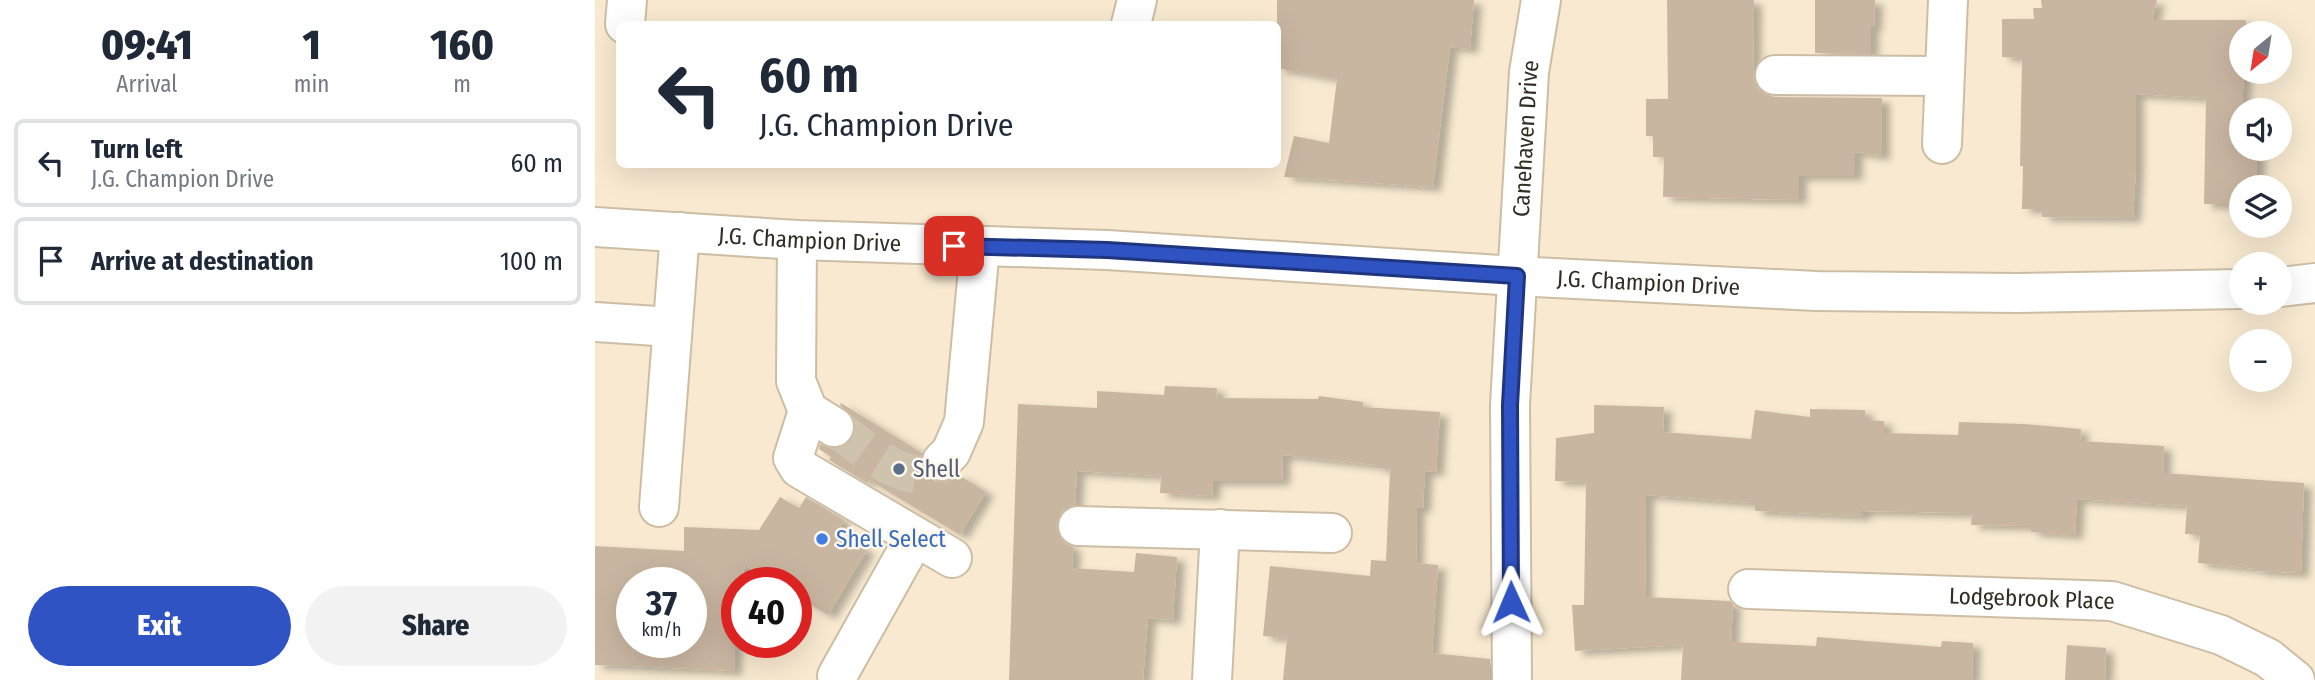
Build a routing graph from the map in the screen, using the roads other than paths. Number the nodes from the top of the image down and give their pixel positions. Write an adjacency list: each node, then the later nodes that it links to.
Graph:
1 (627, 0): 5 (street)
2 (1136, 0): 6 (street)
3 (1541, 0): 14 (street, Canehaven Drive)
4 (1948, 0): 8 (street)
5 (625, 21)
6 (1132, 21)
7 (1776, 75): 8 (street)
8 (1944, 76): 9 (street)
9 (1942, 145)
10 (595, 227): 11 (street, J.G. Champion Drive)
11 (680, 232): 12 (street, J.G. Champion Drive); 19 (street)
12 (797, 240): 13 (street, J.G. Champion Drive); 25 (street)
13 (980, 247): 14 (street, J.G. Champion Drive); 20 (street)
14 (1517, 276): 17 (street, J.G. Champion Drive); 30 (street, Canehaven Drive)
15 (2315, 283): 16 (street)
16 (2292, 286)
17 (2229, 289)
18 (595, 322): 19 (street)
19 (672, 327): 21 (street)
20 (942, 461)
21 (659, 507)
22 (1078, 526): 23 (street)
23 (1220, 529): 24 (street); 29 (street)
24 (1332, 533)
25 (915, 537): 26 (street); 28 (street)
26 (952, 558)
27 (1748, 589): 31 (street, Lodgebrook Place)
28 (837, 676)
29 (1212, 680)
30 (1512, 680)
31 (2295, 680)

